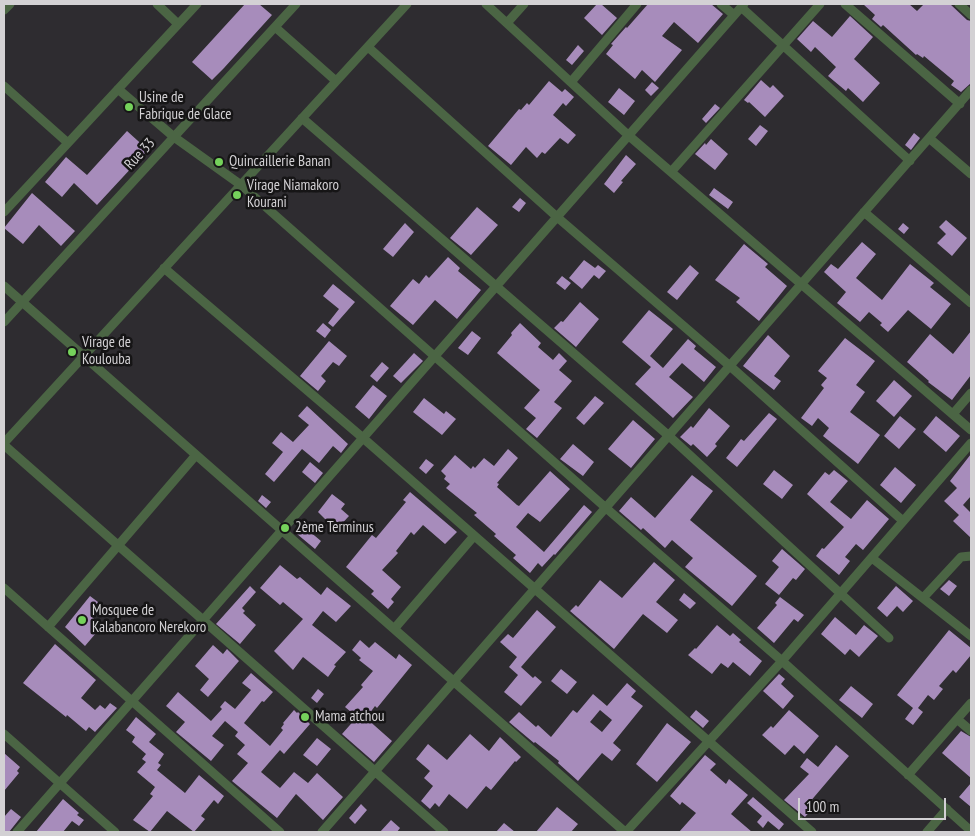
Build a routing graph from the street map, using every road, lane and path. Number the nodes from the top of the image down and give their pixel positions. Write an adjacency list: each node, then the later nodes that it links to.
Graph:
1 (10, 4): 14 (street)
2 (157, 4): 18 (street)
3 (197, 4): 18 (street)
4 (296, 4): 19 (street, Rue 33)
5 (407, 4): 21 (street)
6 (486, 4): 17 (street)
7 (524, 4): 17 (street)
8 (637, 4): 23 (street)
9 (721, 4): 15 (street)
10 (820, 4): 20 (street)
11 (845, 4): 27 (street)
12 (959, 4): 16 (street)
13 (742, 6): 15 (street); 20 (street)
14 (4, 10)
15 (734, 15): 29 (street)
16 (971, 15)
17 (507, 23): 23 (street)
18 (178, 24): 25 (street)
19 (275, 27): 22 (street); 30 (street, Rue 33)
20 (783, 45): 33 (street); 34 (street)
21 (368, 47): 22 (street); 39 (street)
22 (336, 80): 28 (street)
23 (571, 82): 29 (street)
24 (4, 86): 32 (street)
25 (118, 89): 30 (street); 32 (street)
26 (971, 90): 27 (street)
27 (960, 104): 31 (street)
28 (302, 118): 36 (street); 43 (street)
29 (628, 135): 34 (street); 39 (street)
30 (174, 137): 36 (street); 44 (street, Rue 33)
31 (929, 138): 33 (street); 35 (street)
32 (68, 143): 37 (street)
33 (910, 161): 38 (street)
34 (671, 172): 41 (street)
35 (971, 174)
36 (241, 184): 40 (street); 48 (street)
37 (4, 212)
38 (864, 212): 41 (street); 45 (street)
39 (557, 217): 43 (street); 49 (street)
40 (164, 268): 47 (street); 54 (street)
41 (802, 284): 49 (street); 51 (street)
42 (4, 286): 44 (street)
43 (496, 286): 48 (street); 53 (street)
44 (22, 302): 46 (street, Rue 33); 47 (street)
45 (971, 303)
46 (4, 322)
47 (83, 356): 56 (street); 57 (street)
48 (435, 356): 54 (street); 58 (street)
49 (730, 366): 53 (street); 59 (street)
50 (971, 393): 51 (street)
51 (953, 414): 52 (street)
52 (971, 430)
53 (669, 436): 58 (street); 67 (street)
54 (363, 438): 60 (street); 61 (street)
55 (971, 443): 59 (street)
56 (4, 444): 62 (street)
57 (196, 455): 60 (street); 62 (street)
58 (606, 508): 66 (street); 74 (street)
59 (903, 521): 64 (street)
60 (282, 530): 69 (street); 71 (street)
61 (474, 536): 66 (street); 71 (street)
62 (118, 545): 69 (street); 70 (street)
63 (971, 556): 68 (street)
64 (872, 558): 67 (street); 68 (street)
65 (4, 588): 70 (street)
66 (534, 590): 75 (street); 81 (street)
67 (840, 592): 73 (street); 74 (street)
68 (923, 598): 72 (street)
69 (203, 620): 76 (street); 82 (street)
70 (48, 627): 76 (street)
71 (394, 629): 75 (street)
72 (971, 636)
73 (889, 638)
74 (782, 661): 81 (street); 83 (street)
75 (454, 682): 82 (street); 92 (street)
76 (132, 702): 84 (street); 89 (street)
77 (971, 703): 78 (street)
78 (957, 719): 79 (street); 83 (street)
79 (971, 731)
80 (4, 734): 84 (street)
81 (709, 740): 92 (street); 93 (street)
82 (375, 772): 90 (street); 91 (street)
83 (908, 774): 85 (street)
84 (60, 784): 87 (street); 88 (street)
85 (947, 809): 86 (street); 94 (street)
86 (971, 831)
87 (18, 832)
88 (115, 832)
89 (280, 832)
90 (322, 832)
91 (444, 832)
92 (626, 832)
93 (812, 832)
94 (927, 832)

